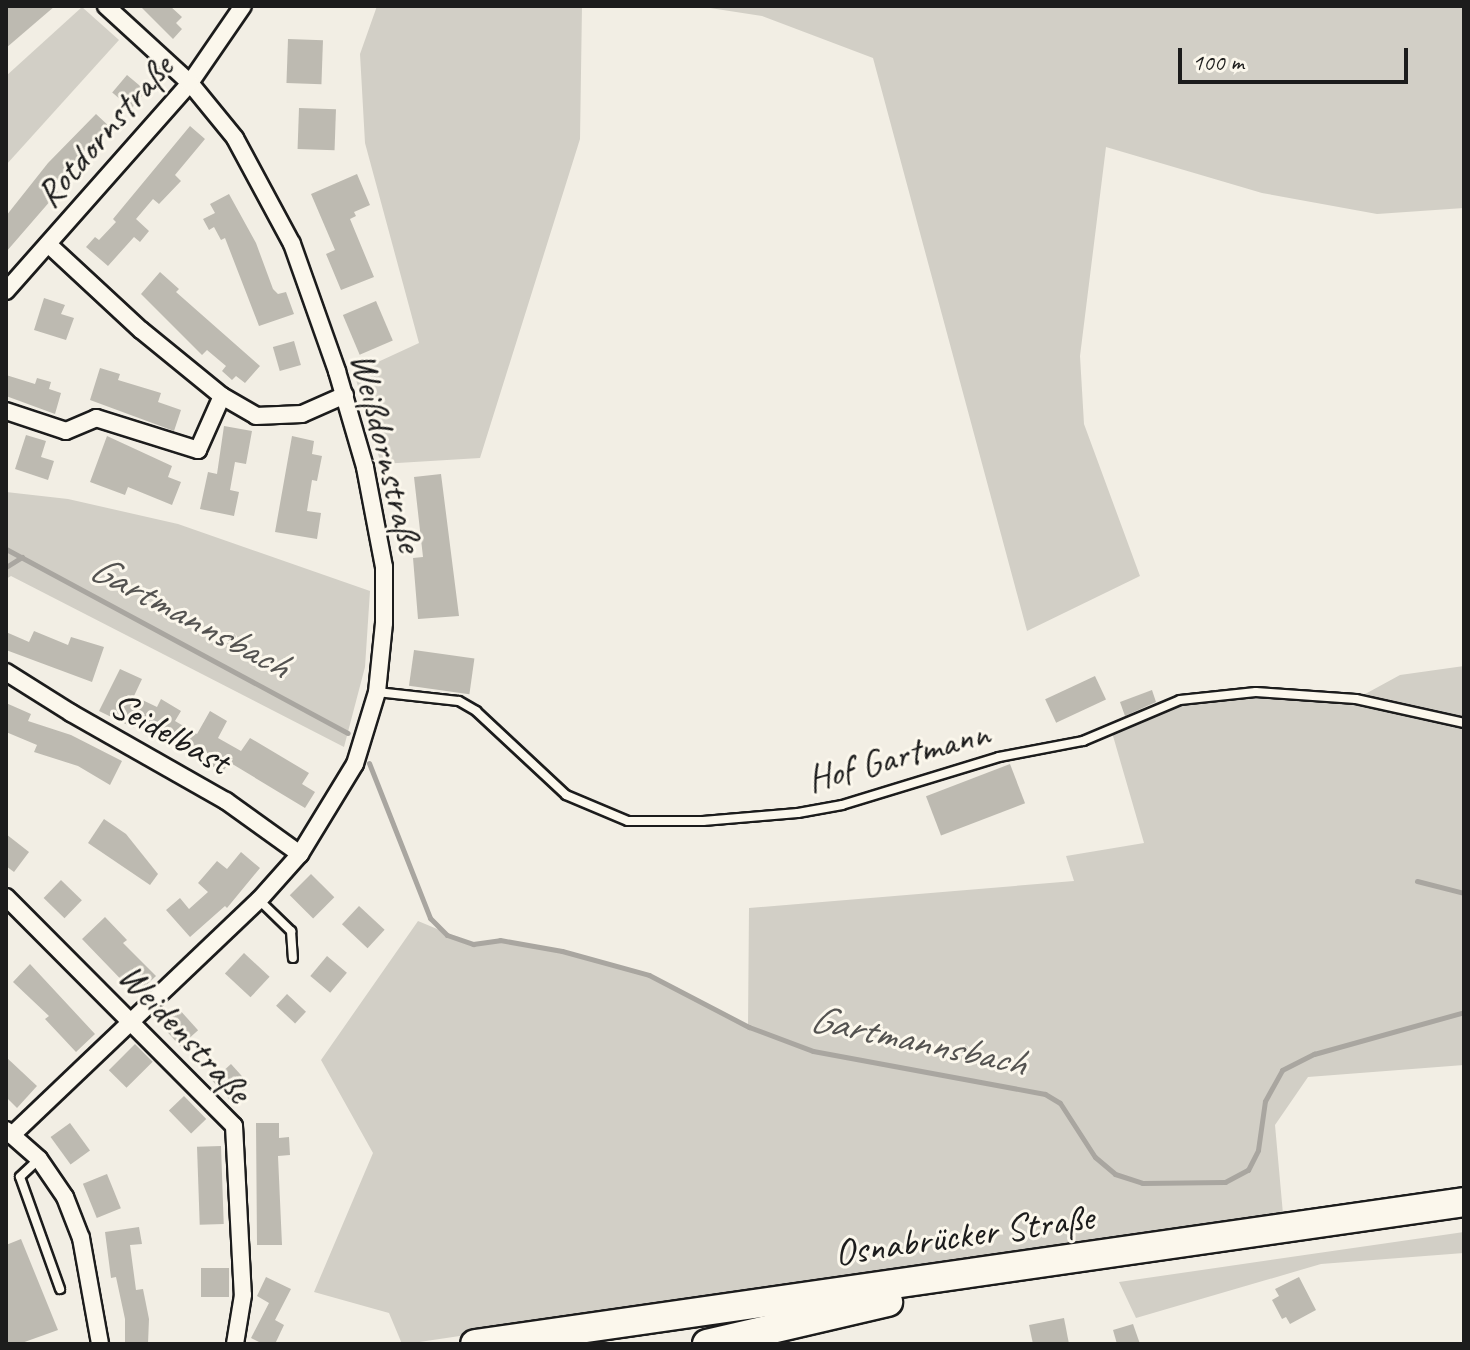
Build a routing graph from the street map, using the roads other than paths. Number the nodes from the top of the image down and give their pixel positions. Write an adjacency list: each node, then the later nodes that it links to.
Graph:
1 (106, 6): 3 (street, Weißdornstraße)
2 (243, 6): 3 (street, Rotdornstraße)
3 (190, 83): 4 (street, Rotdornstraße); 6 (street, Weißdornstraße)
4 (48, 244): 5 (street, Rotdornstraße); 7 (street)
5 (6, 291)
6 (345, 395): 7 (street); 10 (street, Weißdornstraße)
7 (222, 396): 8 (street)
8 (6, 411)
9 (6, 672): 12 (street, Seidelbast)
10 (377, 692): 11 (lane, Hof Gartmann); 12 (street, Weißdornstraße)
11 (1464, 723)
12 (300, 854): 14 (street, Weißdornstraße)
13 (6, 897): 16 (street, Weidenstraße)
14 (259, 900): 15 (lane); 16 (street, Weißdornstraße)
15 (293, 958)
16 (130, 1021): 17 (street, Weißdornstraße); 24 (street, Weidenstraße)
17 (9, 1132): 18 (street)
18 (39, 1159): 21 (lane); 23 (street)
19 (1464, 1202): 25 (highway, Osnabrücker Straße)
20 (1464, 1220): 22 (highway, Osnabrücker Straße)
21 (60, 1289)
22 (888, 1302): 26 (highway, Osnabrücker Straße); 27 (highway)
23 (100, 1344)
24 (235, 1344)
25 (475, 1344)
26 (608, 1344)
27 (707, 1344)

